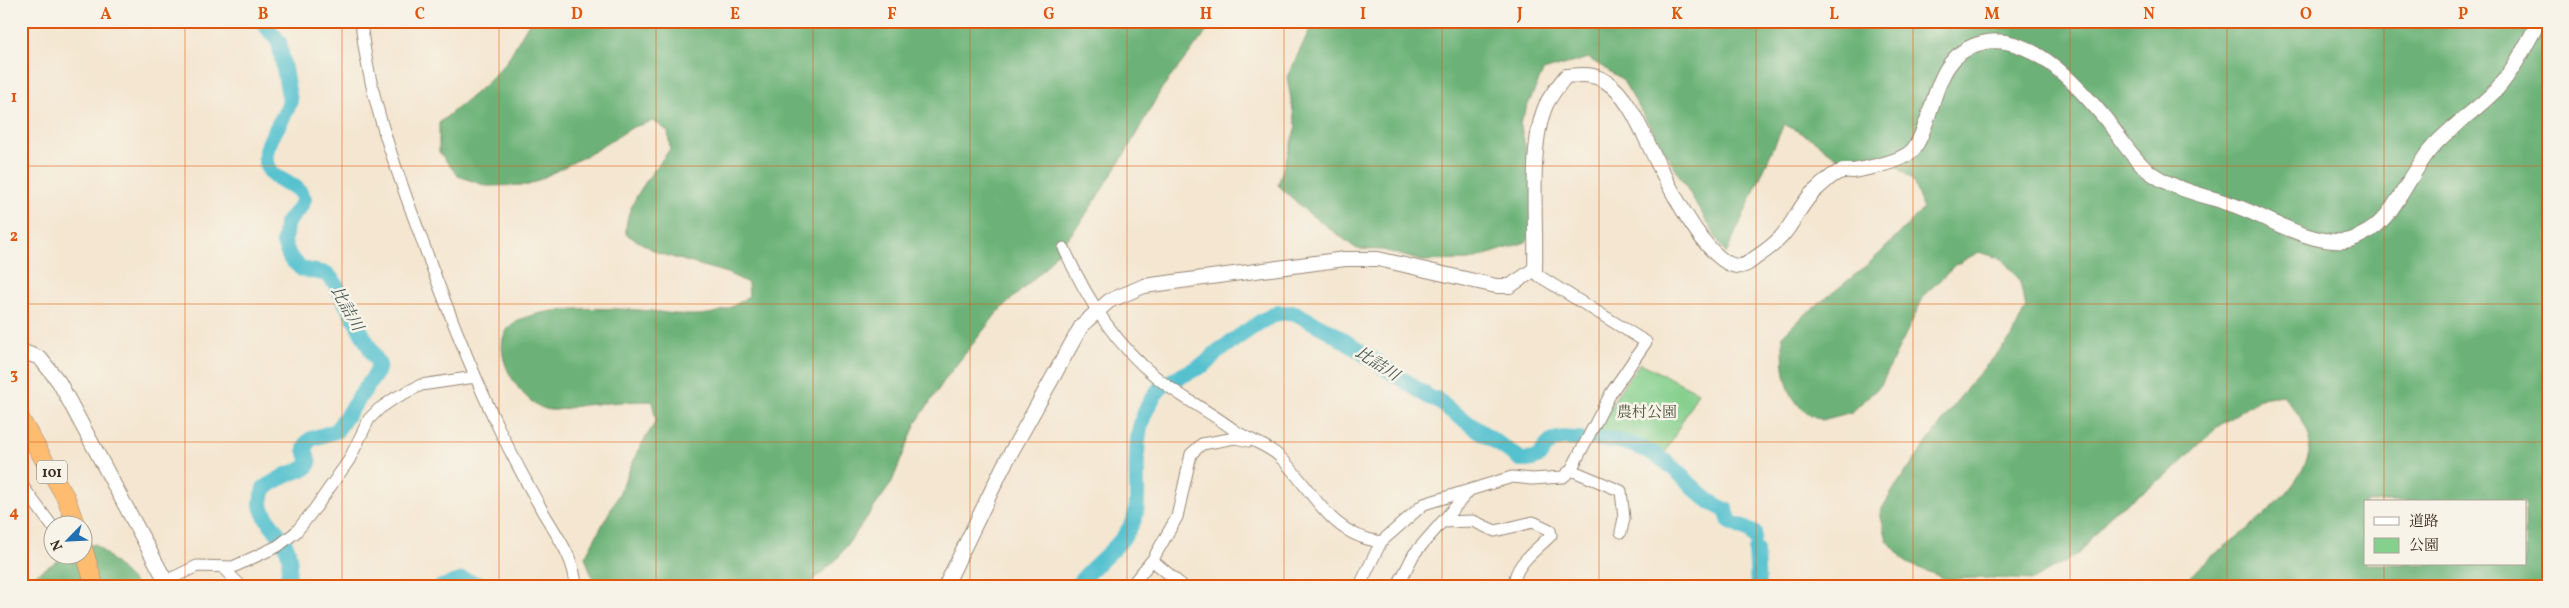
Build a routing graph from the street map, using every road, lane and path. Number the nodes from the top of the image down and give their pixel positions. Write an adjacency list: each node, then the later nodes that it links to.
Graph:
1 (361, 21): 7 (street)
2 (2539, 21): 4 (street)
3 (1064, 248): 5 (street)
4 (1535, 270): 5 (street); 10 (street)
5 (1098, 310): 9 (street); 26 (street)
6 (21, 351): 23 (street)
7 (475, 377): 21 (street); 25 (street)
8 (21, 420): 14 (highway, 101)
9 (1255, 442): 17 (street); 18 (street)
10 (1571, 470): 12 (street); 16 (street)
11 (21, 484): 13 (street)
12 (1469, 491): 15 (street); 17 (street)
13 (45, 516)
14 (72, 516)
15 (1442, 522): 30 (street); 31 (street)
16 (1621, 532)
17 (1381, 542): 29 (street)
18 (1152, 560): 27 (street); 28 (street)
19 (84, 566): 22 (street)
20 (89, 566): 22 (highway)
21 (222, 567): 23 (street); 24 (street)
22 (93, 579)
23 (167, 584)
24 (242, 587)
25 (576, 587)
26 (945, 587)
27 (1130, 587)
28 (1184, 587)
29 (1359, 587)
30 (1397, 587)
31 (1515, 587)

